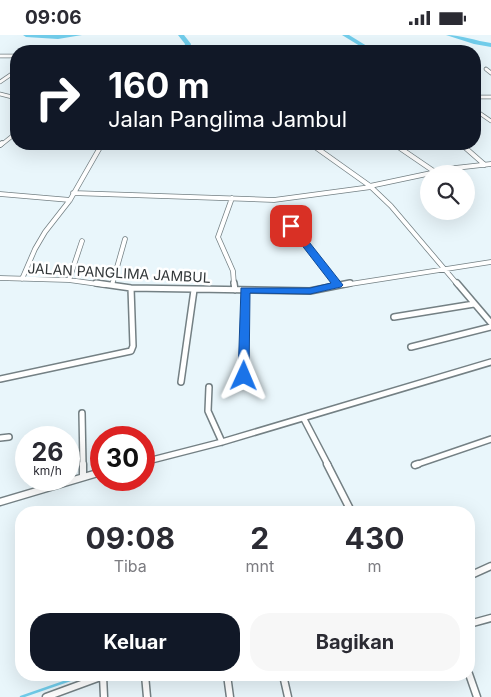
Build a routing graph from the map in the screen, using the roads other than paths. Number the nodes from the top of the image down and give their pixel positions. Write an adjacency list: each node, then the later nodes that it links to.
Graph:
1 (486, 69): 2 (street)
2 (491, 73)
3 (98, 150): 13 (street)
4 (320, 150): 12 (street)
5 (403, 150): 8 (street)
6 (468, 150): 9 (street)
7 (491, 164): 9 (street)
8 (425, 165)
9 (485, 165): 10 (street)
10 (475, 166)
11 (420, 176): 12 (street)
12 (371, 187): 15 (street); 21 (street)
13 (73, 193): 15 (street); 16 (street)
14 (0, 194): 16 (street)
15 (232, 198): 29 (street)
16 (70, 200): 23 (street)
17 (291, 226): 26 (street)
18 (125, 239): 25 (street)
19 (82, 241): 24 (street)
20 (491, 262): 21 (street, JALAN PANGLIMA JAMBUL)
21 (444, 269): 26 (street, JALAN PANGLIMA JAMBUL); 31 (street)
22 (0, 278): 23 (street, JALAN PANGLIMA JAMBUL)
23 (22, 279): 24 (street, JALAN PANGLIMA JAMBUL)
24 (69, 280): 25 (street, JALAN PANGLIMA JAMBUL)
25 (112, 285): 27 (street, JALAN PANGLIMA JAMBUL)
26 (338, 285): 30 (street, JALAN PANGLIMA JAMBUL)
27 (131, 288): 28 (street, JALAN PANGLIMA JAMBUL); 38 (street)
28 (194, 290): 29 (street, JALAN PANGLIMA JAMBUL); 39 (street)
29 (235, 290): 30 (street, JALAN PANGLIMA JAMBUL)
30 (245, 290): 37 (street)
31 (474, 304): 32 (street); 33 (street)
32 (394, 317)
33 (491, 323)
34 (491, 327): 35 (street)
35 (411, 347)
36 (491, 362): 42 (street)
37 (244, 376)
38 (0, 379)
39 (181, 382)
40 (209, 387): 46 (street)
41 (82, 413): 50 (street)
42 (304, 419): 46 (street); 52 (street)
43 (9, 437): 44 (street)
44 (0, 438)
45 (491, 439): 48 (street)
46 (222, 442): 47 (street)
47 (155, 459)
48 (415, 465)
49 (90, 475): 50 (street)
50 (83, 477): 51 (street)
51 (0, 502)
52 (348, 506)
53 (491, 567): 54 (street)
54 (475, 574)
55 (491, 617): 56 (street)
56 (475, 622)
57 (90, 681): 63 (street)
58 (104, 681): 64 (street)
59 (146, 681): 65 (street)
60 (228, 681): 66 (street)
61 (284, 681): 67 (street)
62 (472, 681): 68 (street)
63 (46, 697)
64 (104, 697)
65 (147, 697)
66 (230, 697)
67 (288, 697)
68 (478, 697)

